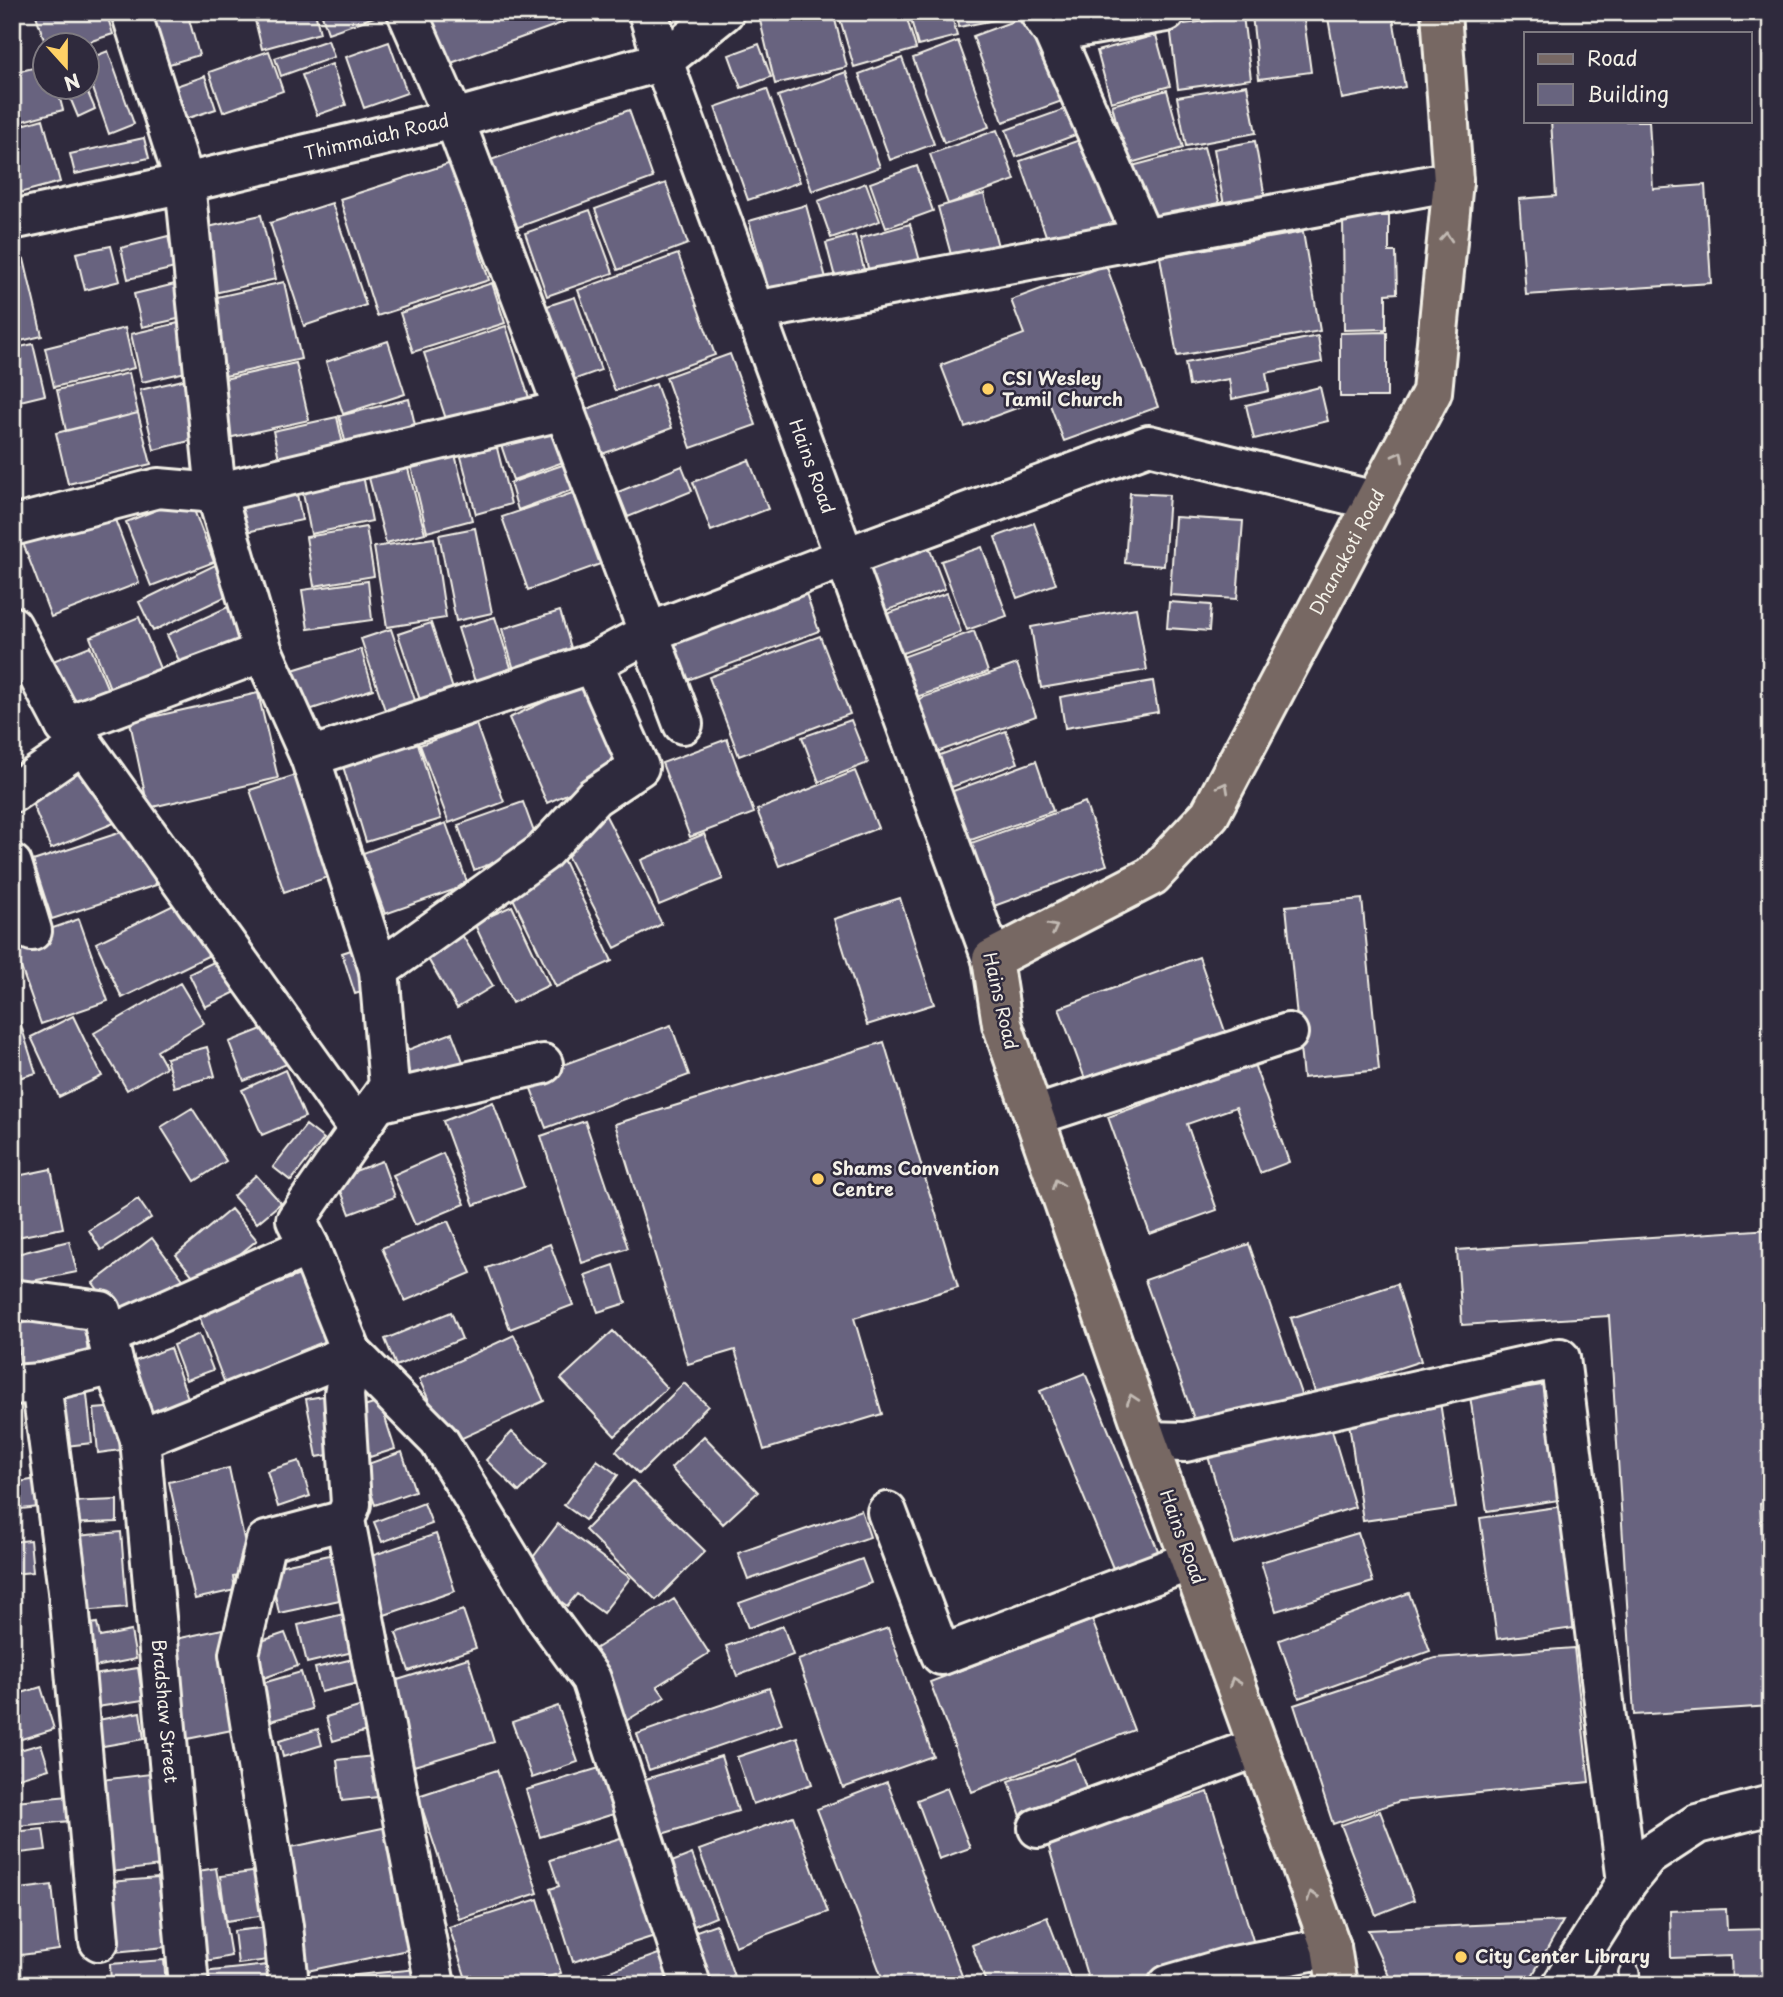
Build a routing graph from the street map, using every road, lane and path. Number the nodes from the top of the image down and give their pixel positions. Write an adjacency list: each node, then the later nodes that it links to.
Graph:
1 (131, 12): 11 (street)
2 (407, 12): 9 (street)
3 (648, 12): 8 (street, Hains Road)
4 (724, 12): 8 (street, Thimmaiah Road)
5 (1166, 12): 7 (street)
6 (1441, 12): 10 (main road, Dhanakoti Road)
7 (1046, 22): 13 (street)
8 (663, 61): 9 (street, Thimmaiah Road); 14 (street, Hains Road)
9 (454, 118): 11 (street, Thimmaiah Road); 15 (street)
10 (1453, 181): 13 (street); 17 (main road, Dhanakoti Road, one-way to 10)
11 (185, 183): 12 (street, Thimmaiah Road); 16 (street)
12 (12, 220)
13 (1143, 238): 14 (street)
14 (755, 311): 19 (street, Hains Road)
15 (565, 410): 16 (street); 21 (street)
16 (216, 493): 18 (street); 22 (street)
17 (1375, 501): 19 (street); 30 (main road, Dhanakoti Road, one-way to 17)
18 (12, 526)
19 (846, 557): 21 (street); 30 (street, Hains Road)
20 (12, 626): 25 (street)
21 (650, 632): 23 (street); 24 (street)
22 (263, 652): 25 (street); 26 (street)
23 (593, 663): 26 (street); 31 (street)
24 (683, 724)
25 (74, 735): 27 (street); 34 (street)
26 (310, 757): 31 (street)
27 (12, 793)
28 (12, 864): 29 (street)
29 (32, 930)
30 (992, 959): 35 (main road, Hains Road)
31 (379, 970): 34 (street)
32 (1288, 1033): 35 (street)
33 (543, 1064): 34 (street)
34 (368, 1116): 36 (street)
35 (1034, 1116): 42 (main road, Hains Road, one-way to 35)
36 (309, 1246): 38 (street); 39 (street)
37 (12, 1299): 38 (street, Bradshaw Street)
38 (110, 1351): 40 (street); 41 (street, Bradshaw Street)
39 (352, 1353): 41 (street); 44 (street); 55 (street)
40 (27, 1384): 50 (street)
41 (140, 1439): 52 (street, Bradshaw Street)
42 (1147, 1441): 45 (main road, Hains Road); 49 (street)
43 (887, 1512): 45 (street)
44 (345, 1520): 53 (street); 54 (street)
45 (1190, 1561): 46 (main road, Hains Road, one-way to 45)
46 (1258, 1747): 48 (street); 51 (main road, Hains Road, one-way to 46)
47 (1771, 1805): 49 (street)
48 (1038, 1828)
49 (1627, 1882): 58 (street)
50 (99, 1941)
51 (1331, 1947): 56 (street); 57 (main road, Hains Road)
52 (189, 1985)
53 (289, 1985)
54 (435, 1985)
55 (691, 1985)
56 (1168, 1985)
57 (1338, 1985)
58 (1562, 1985)

